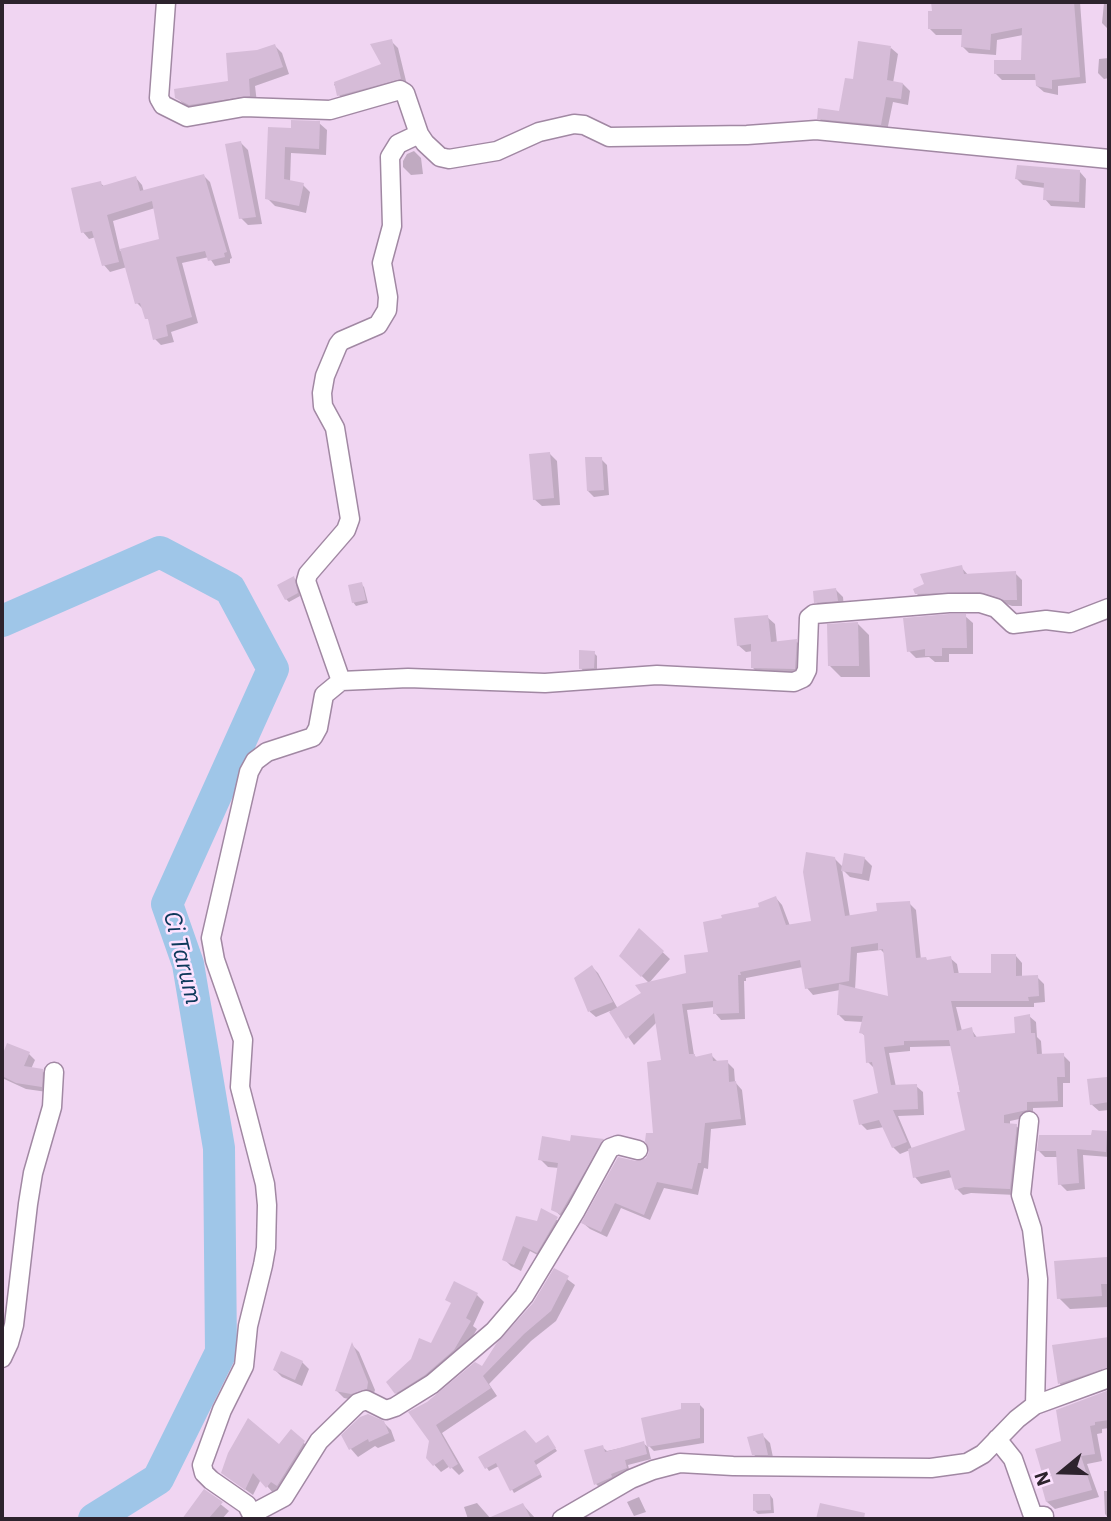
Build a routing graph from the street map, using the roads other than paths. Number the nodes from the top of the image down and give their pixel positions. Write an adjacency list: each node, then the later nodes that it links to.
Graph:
1 (166, 2): 2 (street)
2 (419, 134): 3 (street); 5 (street)
3 (1109, 159)
4 (1109, 608): 5 (street)
5 (341, 681): 13 (street)
6 (54, 1072): 9 (street)
7 (1029, 1121): 11 (street)
8 (638, 1150): 13 (street)
9 (2, 1358)
10 (1109, 1378): 11 (street)
11 (1035, 1405): 12 (street)
12 (997, 1439): 14 (street); 15 (street)
13 (253, 1516)
14 (1044, 1516)
15 (562, 1519)

